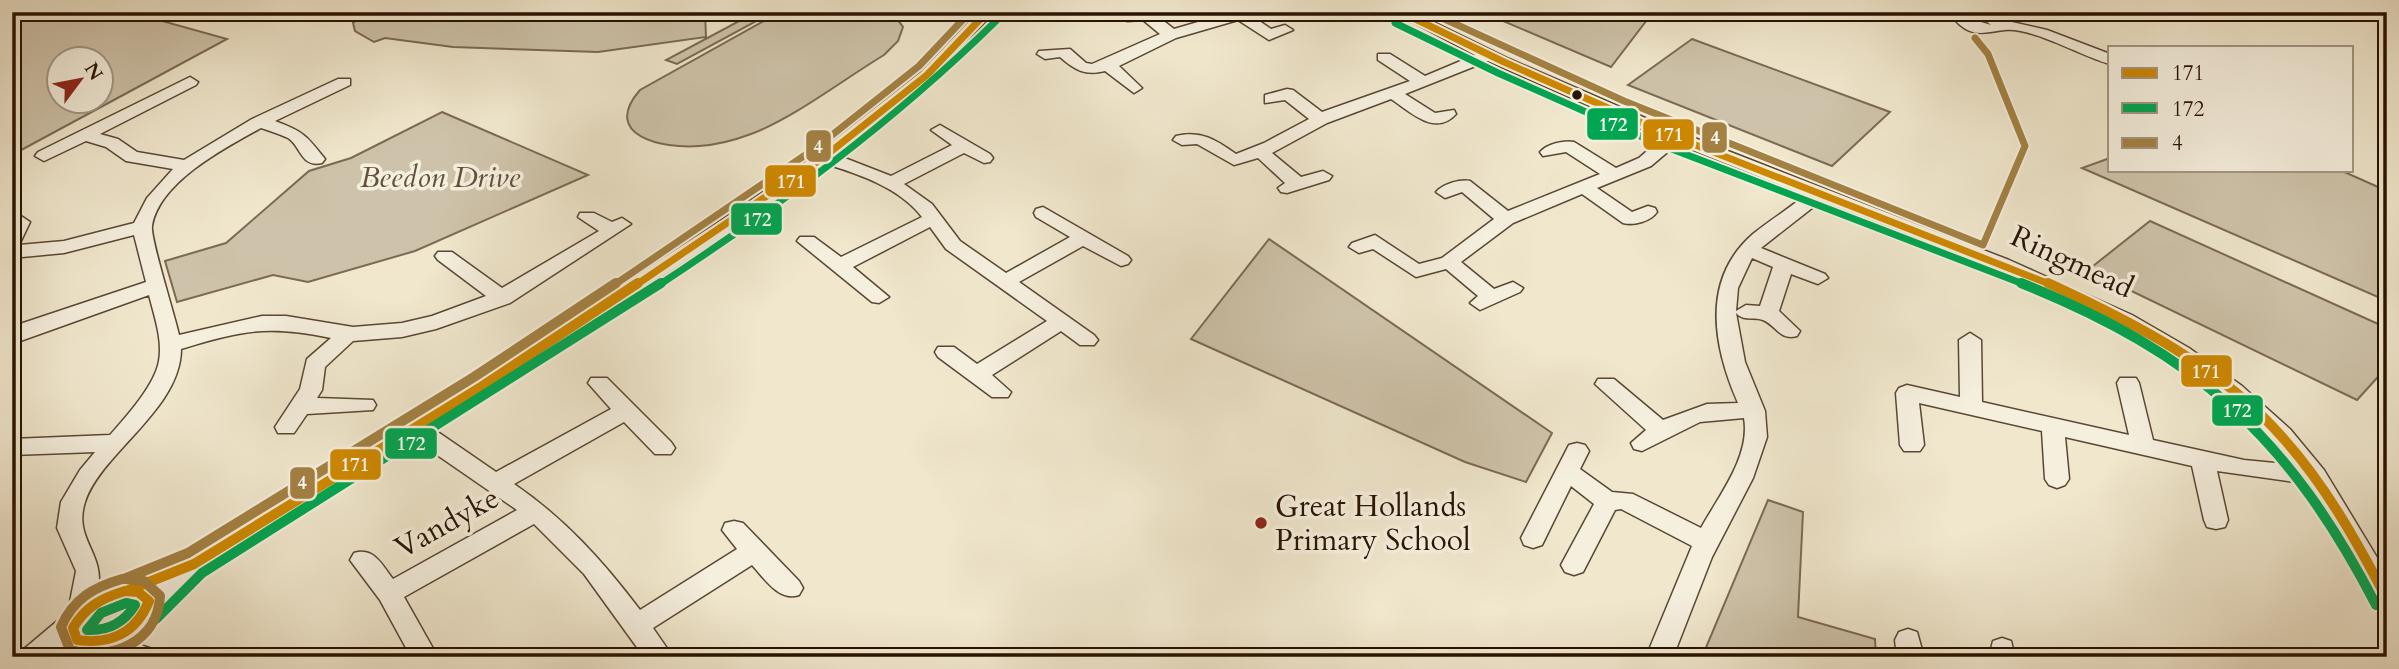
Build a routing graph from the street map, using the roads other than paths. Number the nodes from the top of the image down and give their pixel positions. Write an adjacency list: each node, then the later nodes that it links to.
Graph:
1 (987, 12): 31 (street)
2 (1401, 12): 9 (street, Ringmead)
3 (1979, 13): 11 (street)
4 (1245, 14): 6 (street); 7 (street)
5 (1132, 18): 7 (street)
6 (1285, 30)
7 (1171, 35): 12 (street)
8 (1045, 54): 12 (street)
9 (1486, 56): 16 (street); 24 (street, Ringmead)
10 (1384, 57): 16 (street)
11 (2108, 58)
12 (1108, 65): 15 (street)
13 (190, 82): 23 (street)
14 (344, 82): 21 (street)
15 (1154, 82)
16 (1423, 82): 17 (street)
17 (1395, 94): 19 (street); 20 (street)
18 (1271, 99): 20 (street)
19 (1448, 114)
20 (1320, 119): 28 (street)
21 (262, 122): 30 (street); 33 (street)
22 (940, 130): 26 (street)
23 (82, 135): 29 (street); 33 (street)
24 (1674, 137): 34 (street); 39 (street, Ringmead)
25 (1182, 140): 28 (street)
26 (964, 146): 32 (street); 36 (street)
27 (1549, 152): 34 (street)
28 (1262, 153): 35 (street)
29 (44, 156)
30 (303, 156)
31 (824, 157): 36 (street); 86 (street)
32 (984, 158)
33 (189, 166): 46 (street)
34 (1615, 175): 37 (street)
35 (1322, 176)
36 (891, 183): 43 (street)
37 (1586, 188): 40 (street); 44 (street)
38 (1445, 192): 44 (street)
39 (1818, 194): 51 (street); 97 (street, Ringmead)
40 (1648, 212)
41 (1044, 213): 47 (street)
42 (587, 217): 63 (street)
43 (932, 219): 57 (street); 59 (street)
44 (1506, 219): 55 (street)
45 (21, 222): 49 (street)
46 (142, 227): 52 (street); 60 (street)
47 (1083, 238): 54 (street); 59 (street)
48 (807, 241): 57 (street)
49 (12, 242)
50 (1359, 247): 55 (street)
51 (1749, 250): 56 (street); 83 (street)
52 (12, 252)
53 (445, 256): 63 (street)
54 (1121, 260)
55 (1449, 262): 61 (street)
56 (1784, 265): 58 (street); 65 (street)
57 (839, 267): 62 (street)
58 (1818, 278)
59 (1006, 281): 66 (street)
60 (157, 285): 69 (street); 72 (street)
61 (1513, 288)
62 (880, 297)
63 (503, 298): 68 (street)
64 (1746, 313): 65 (street)
65 (1768, 313): 67 (street)
66 (1061, 322): 70 (street); 74 (street)
67 (1790, 331)
68 (349, 333): 72 (street); 81 (street)
69 (12, 337)
70 (1087, 340)
71 (1970, 340): 80 (street)
72 (170, 345): 88 (street)
73 (946, 352): 74 (street)
74 (977, 374): 78 (street)
75 (599, 383): 82 (street)
76 (2128, 383): 91 (street)
77 (1606, 384): 87 (street)
78 (1000, 392)
79 (365, 405): 81 (street)
80 (1971, 405): 84 (street); 90 (street)
81 (300, 406): 85 (street)
82 (625, 411): 93 (street); 99 (street, Vandyke)
83 (1754, 411): 87 (street); 105 (street)
84 (2053, 425): 91 (street); 98 (street)
85 (286, 427)
86 (415, 428): 99 (street, Vandyke); 108 (street)
87 (1662, 430): 89 (street)
88 (115, 443): 92 (street); 110 (street)
89 (1642, 443)
90 (1912, 444)
91 (2143, 446): 95 (street)
92 (12, 447)
93 (663, 448)
94 (1577, 451): 96 (street)
95 (2203, 461): 97 (street); 102 (street)
96 (1566, 473): 100 (street); 104 (street)
97 (2316, 475): 114 (street, Ringmead)
98 (2057, 479)
99 (497, 482): 101 (street, Vandyke)
100 (1607, 501): 105 (street); 109 (street)
101 (536, 511): 113 (street, Vandyke); 117 (street, Vandyke)
102 (2216, 520)
103 (734, 530): 106 (street)
104 (1532, 538)
105 (1707, 542): 125 (street)
106 (755, 551): 111 (street); 117 (street)
107 (363, 560): 113 (street, Vandyke)
108 (194, 564): 112 (street); 115 (street)
109 (1574, 565)
110 (89, 571): 112 (street); 116 (street)
111 (790, 588)
112 (127, 591): 115 (street); 116 (street)
113 (389, 593): 119 (street, Vandyke)
114 (2387, 599)
115 (146, 612): 118 (street); 123 (street)
116 (78, 618): 118 (street); 120 (street)
117 (638, 624): 124 (street, Vandyke)
118 (97, 643): 121 (street); 122 (street)
119 (422, 652)
120 (34, 657)
121 (62, 657)
122 (142, 657)
123 (149, 657)
124 (660, 657)
125 (1659, 657)

